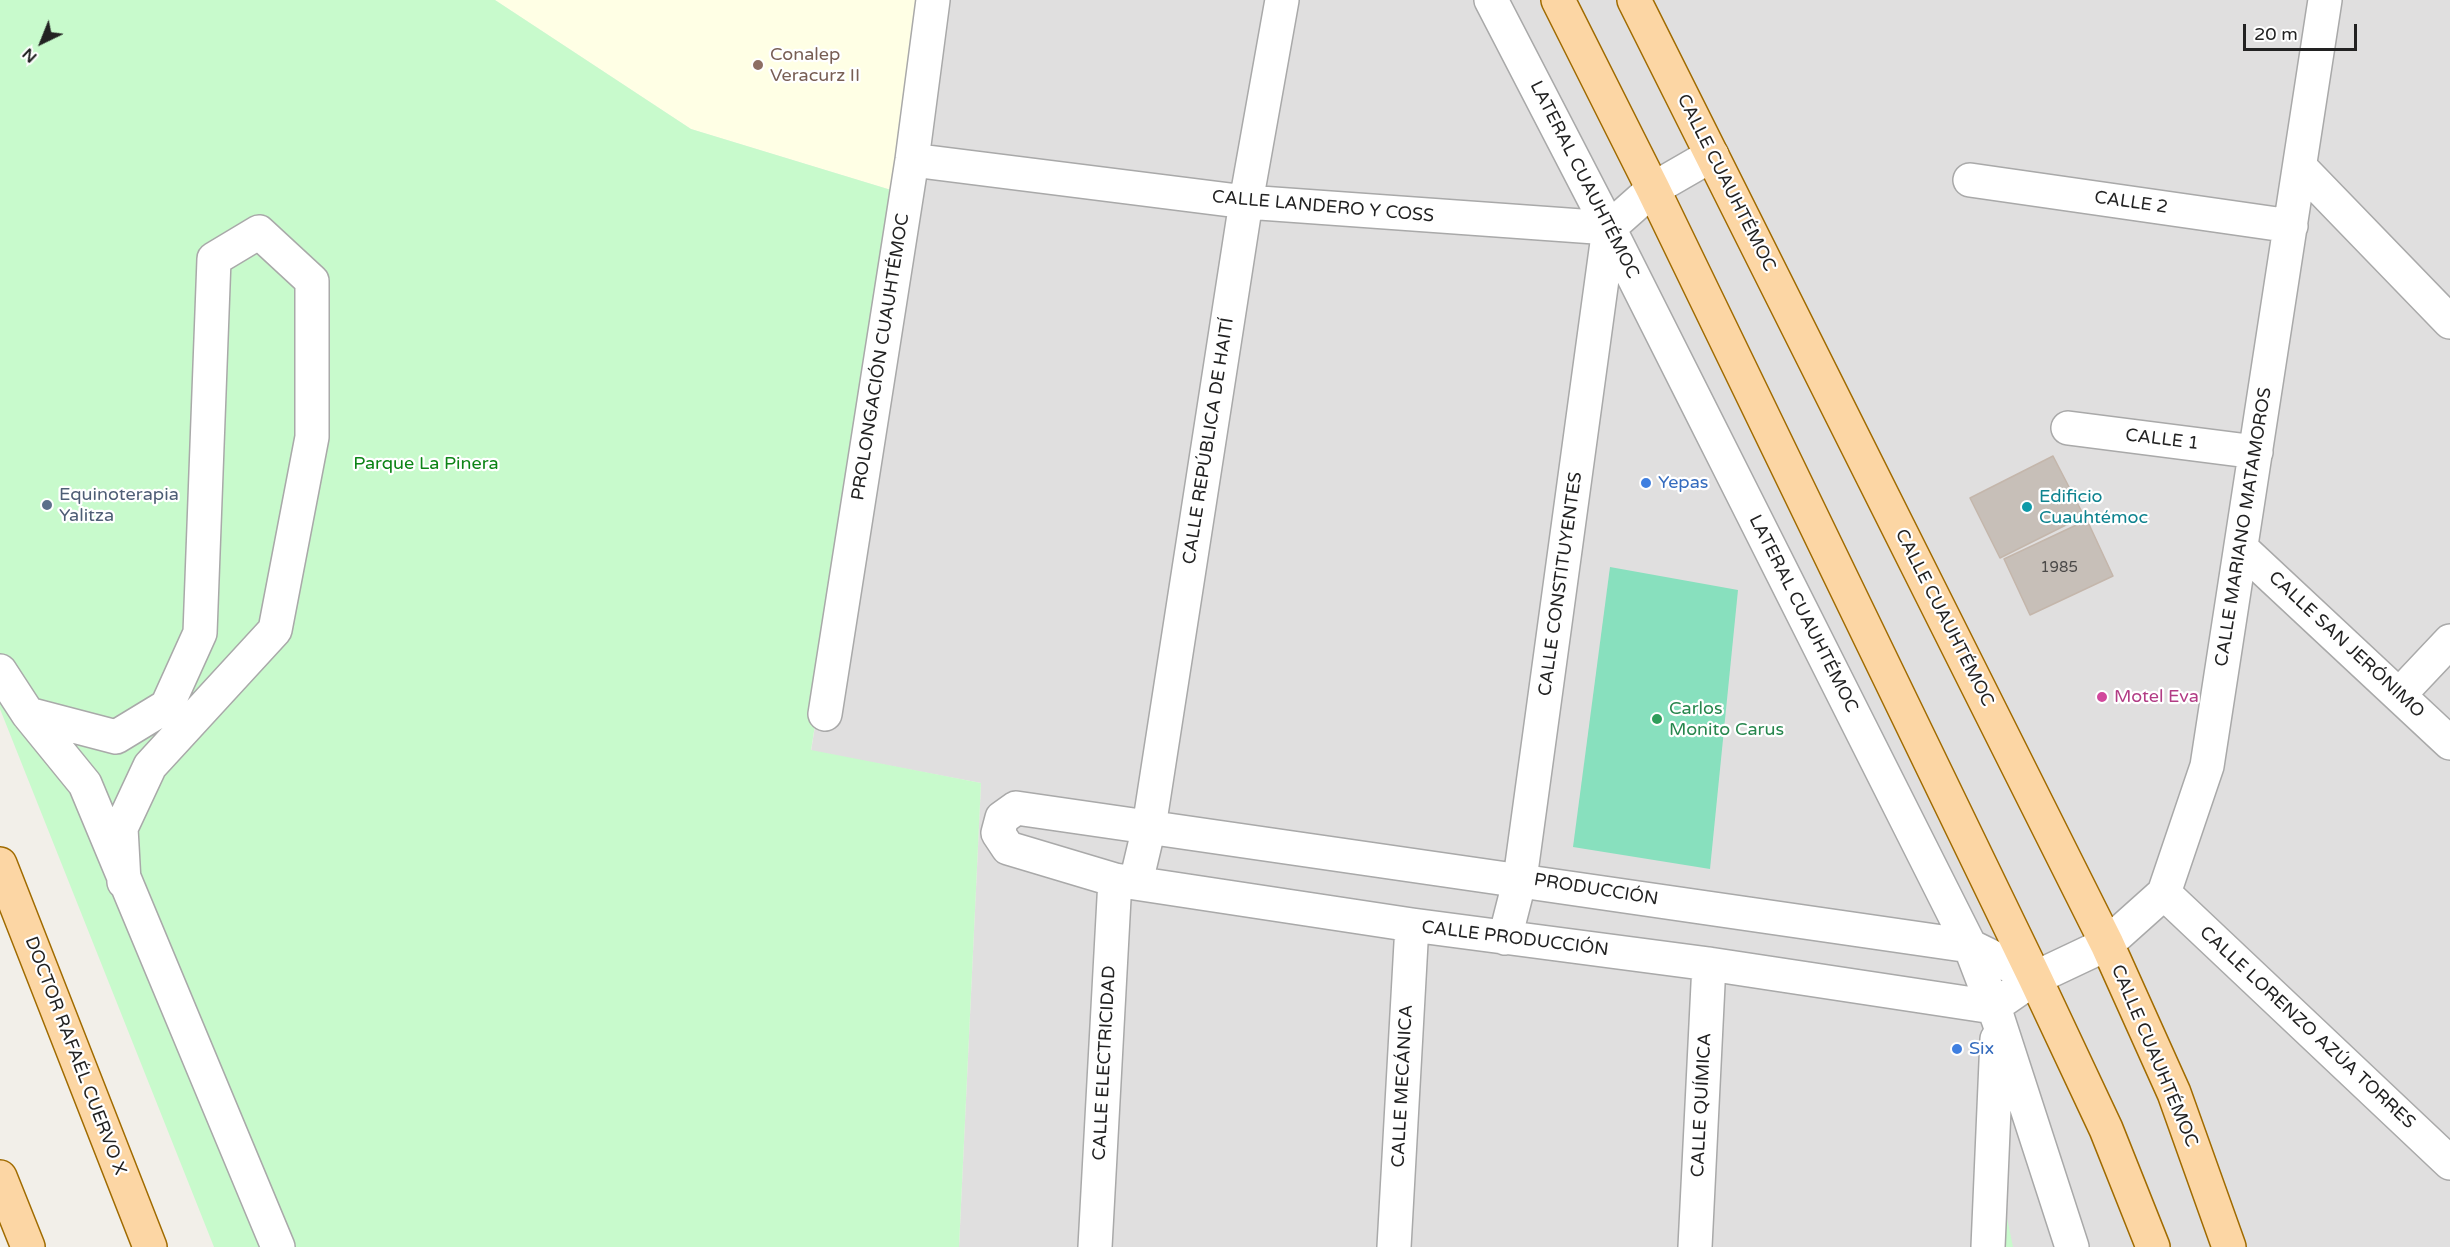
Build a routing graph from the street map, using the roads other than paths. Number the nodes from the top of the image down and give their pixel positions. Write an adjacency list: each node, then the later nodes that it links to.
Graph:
1 (933, 0): 8 (street, PROLONGACIÓN CUAUHTÉMOC)
2 (1282, 0): 12 (street, CALLE REPÚBLICA DE HAITÍ)
3 (1491, 0): 14 (street, LATERAL CUAUHTÉMOC)
4 (1558, 0): 11 (main road)
5 (1634, 0): 7 (main road, CALLE CUAUHTÉMOC)
6 (2325, 0): 9 (street, CALLE MARIANO MATAMOROS)
7 (1712, 155): 11 (street); 34 (main road, CALLE CUAUHTÉMOC)
8 (912, 160): 12 (street, CALLE LANDERO Y COSS); 23 (street, PROLONGACIÓN CUAUHTÉMOC)
9 (2300, 167): 13 (street, CALLE MARIANO MATAMOROS); 15 (street)
10 (1970, 180): 13 (street, CALLE 2)
11 (1653, 189): 14 (street); 37 (main road)
12 (1246, 202): 14 (street, CALLE LANDERO Y COSS); 25 (street, CALLE REPÚBLICA DE HAITÍ)
13 (2291, 226): 17 (street, CALLE MARIANO MATAMOROS)
14 (1609, 228): 28 (street, CALLE CONSTITUYENTES); 35 (street, LATERAL CUAUHTÉMOC)
15 (2450, 322)
16 (2068, 428): 17 (street, CALLE 1)
17 (2256, 452): 18 (street, CALLE MARIANO MATAMOROS)
18 (2241, 548): 21 (street, CALLE SAN JERÓNIMO); 31 (street, CALLE MARIANO MATAMOROS)
19 (2450, 641): 21 (street)
20 (0, 671): 22 (street)
21 (2400, 694): 24 (street, CALLE SAN JERÓNIMO)
22 (28, 714): 30 (street); 30 (street)
23 (825, 714)
24 (2450, 743)
25 (1149, 827): 26 (street, PRODUCCIÓN); 28 (street, PRODUCCIÓN); 29 (street, CALLE REPÚBLICA DE HAITÍ)
26 (998, 833): 29 (street, CALLE PRODUCCIÓN)
27 (0, 864): 42 (main road, DOCTOR RAFAÉL CUERVO X)
28 (1520, 879): 33 (street, CALLE CONSTITUYENTES); 35 (street, PRODUCCIÓN)
29 (1125, 881): 32 (street, CALLE PRODUCCIÓN); 44 (street, CALLE ELECTRICIDAD)
30 (124, 882): 43 (street)
31 (2164, 893): 34 (street, CALLE MARIANO MATAMOROS); 39 (street, CALLE LORENZO AZÚA TORRES)
32 (1412, 925): 33 (street, CALLE PRODUCCIÓN); 45 (street, CALLE MECÁNICA)
33 (1505, 938): 36 (street, CALLE PRODUCCIÓN)
34 (2107, 944): 37 (street, CALLE MARIANO MATAMOROS); 50 (main road, CALLE CUAUHTÉMOC)
35 (1970, 946): 37 (street, PRODUCCIÓN); 38 (street, LATERAL CUAUHTÉMOC)
36 (1709, 964): 38 (street, CALLE PRODUCCIÓN); 46 (street, CALLE QUÍMICA)
37 (2035, 978): 38 (street); 49 (main road)
38 (1995, 1013): 47 (street); 48 (street, LATERAL CUAUHTÉMOC)
39 (2450, 1163)
40 (0, 1177): 41 (main road)
41 (28, 1247)
42 (150, 1247)
43 (278, 1247)
44 (1095, 1247)
45 (1394, 1247)
46 (1695, 1247)
47 (1988, 1247)
48 (2072, 1247)
49 (2153, 1247)
50 (2229, 1247)

